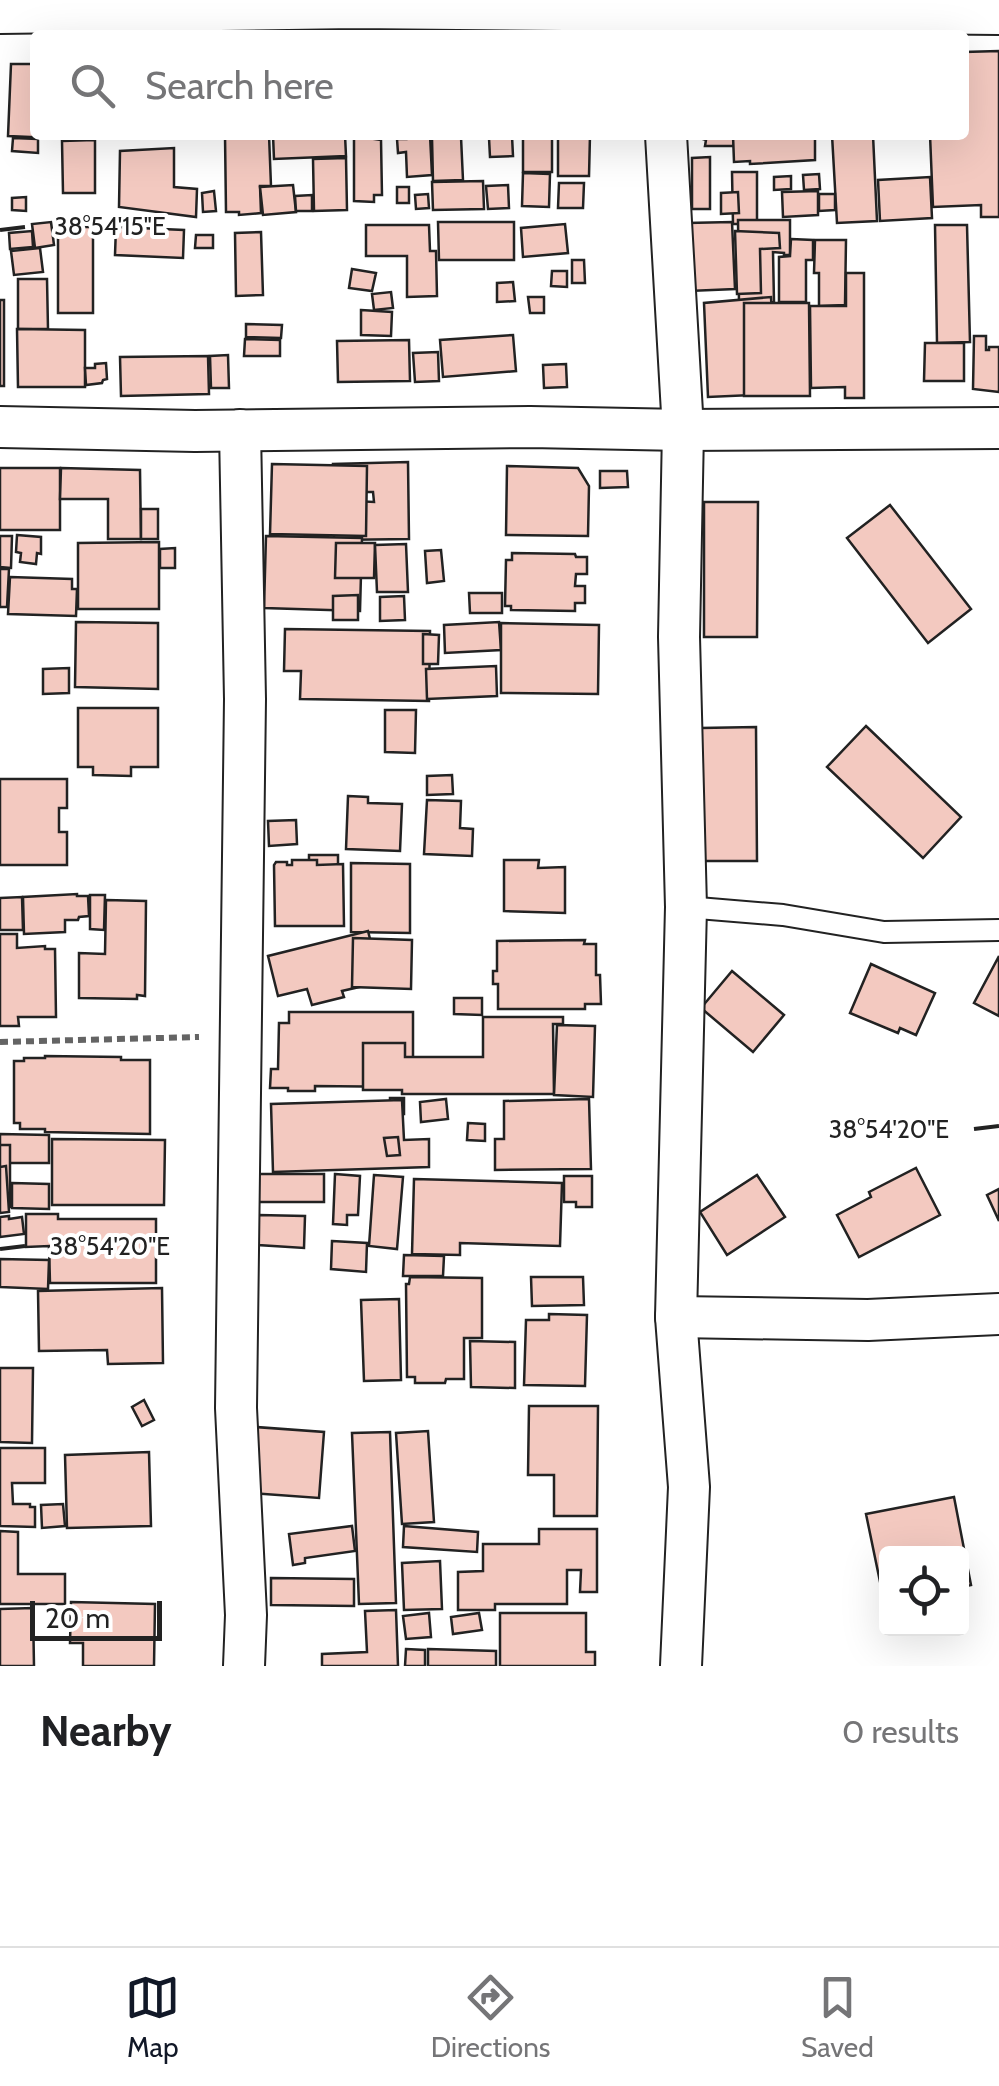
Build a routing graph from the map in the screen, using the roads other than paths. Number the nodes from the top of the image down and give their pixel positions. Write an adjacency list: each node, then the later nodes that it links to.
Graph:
1 (990, 9): 3 (street)
2 (0, 13): 3 (street)
3 (675, 15)
4 (666, 140): 8 (street)
5 (0, 427): 7 (street)
6 (999, 428): 8 (street)
7 (240, 430): 8 (street); 13 (street)
8 (683, 430): 9 (street)
9 (686, 907): 10 (lane); 12 (street)
10 (999, 930)
11 (999, 1314): 12 (street)
12 (676, 1317): 14 (street)
13 (244, 1666)
14 (681, 1666)

